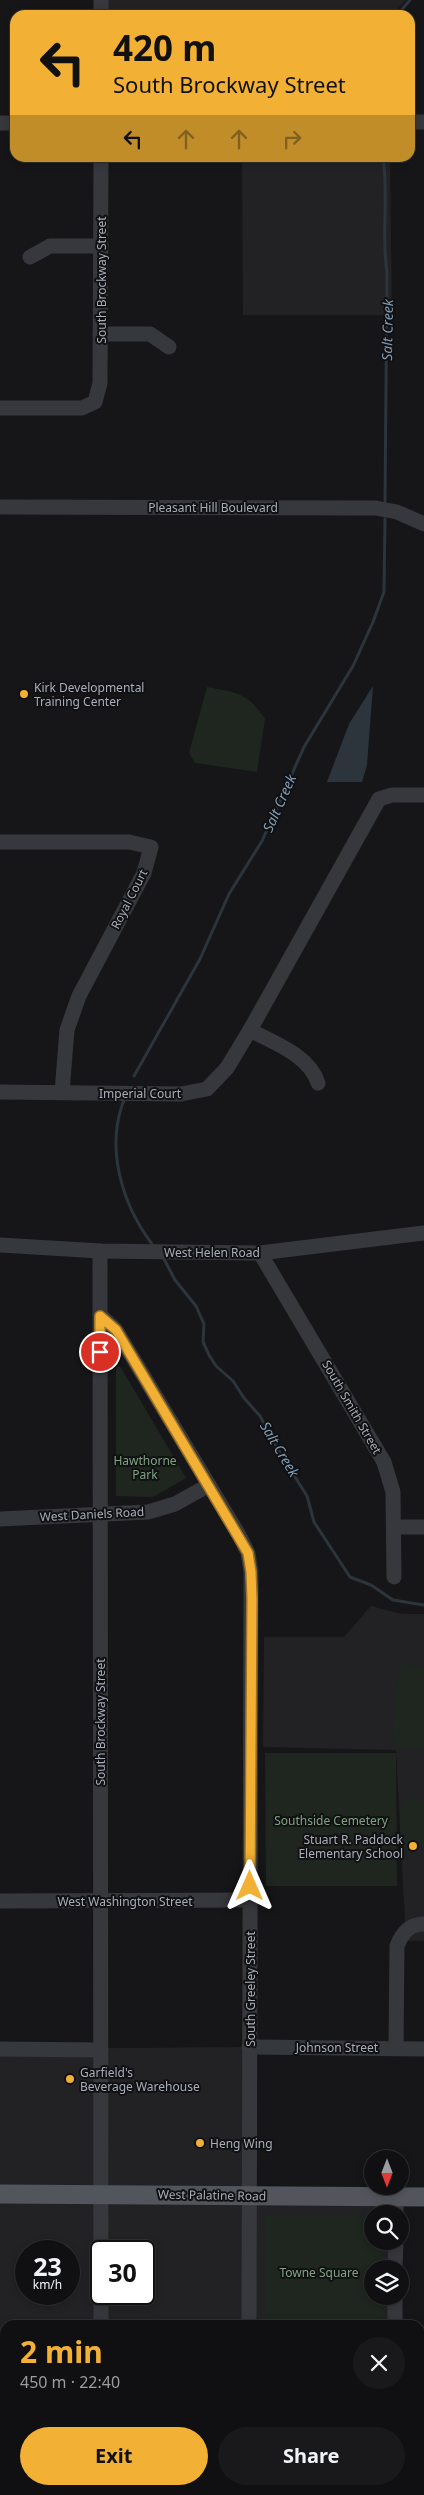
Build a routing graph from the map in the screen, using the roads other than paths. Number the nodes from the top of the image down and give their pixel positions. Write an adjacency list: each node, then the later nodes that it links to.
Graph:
1 (101, 162): 2 (street, South Brockway Street)
2 (101, 246): 3 (street); 4 (street, South Brockway Street)
3 (30, 257)
4 (100, 334): 5 (street); 6 (street, South Brockway Street)
5 (170, 347)
6 (0, 408)
7 (0, 507): 8 (street, Pleasant Hill Boulevard)
8 (424, 523)
9 (424, 795): 11 (street, Imperial Court)
10 (0, 842): 14 (street, Royal Court)
11 (250, 1030): 12 (street); 14 (street, Imperial Court)
12 (318, 1083)
13 (0, 1092): 14 (street, Imperial Court)
14 (62, 1092)
15 (424, 1233): 18 (street, West Helen Road)
16 (0, 1245): 17 (street, West Helen Road)
17 (100, 1251): 18 (street, West Helen Road); 19 (street, South Brockway Street)
18 (260, 1252): 23 (street, South Smith Street)
19 (100, 1316): 20 (street, South Greeley Street); 21 (street, South Brockway Street)
20 (209, 1485): 21 (street, West Daniels Road); 26 (street, South Greeley Street)
21 (99, 1513): 22 (street, West Daniels Road); 28 (street, South Brockway Street)
22 (0, 1519)
23 (394, 1527): 24 (street); 25 (street, South Smith Street)
24 (424, 1527)
25 (394, 1577)
26 (250, 1900): 28 (street, West Washington Street); 30 (street, South Greeley Street)
27 (0, 1901): 28 (street, West Washington Street)
28 (101, 1902): 34 (street, South Brockway Street)
29 (424, 1924): 31 (street)
30 (249, 2047): 31 (street, Johnson Street); 37 (street, South Greeley Street)
31 (396, 2047): 33 (street, Johnson Street)
32 (0, 2049): 34 (street)
33 (424, 2049)
34 (101, 2050): 36 (street, South Brockway Street)
35 (0, 2194): 36 (main road, West Palatine Road)
36 (101, 2194): 37 (main road, West Palatine Road); 41 (street, South Brockway Street)
37 (249, 2195): 39 (main road, West Palatine Road); 42 (street, South Greeley Street)
38 (424, 2197): 39 (main road, West Palatine Road)
39 (396, 2205)
40 (395, 2305): 43 (street)
41 (101, 2320)
42 (249, 2320)
43 (395, 2320)

